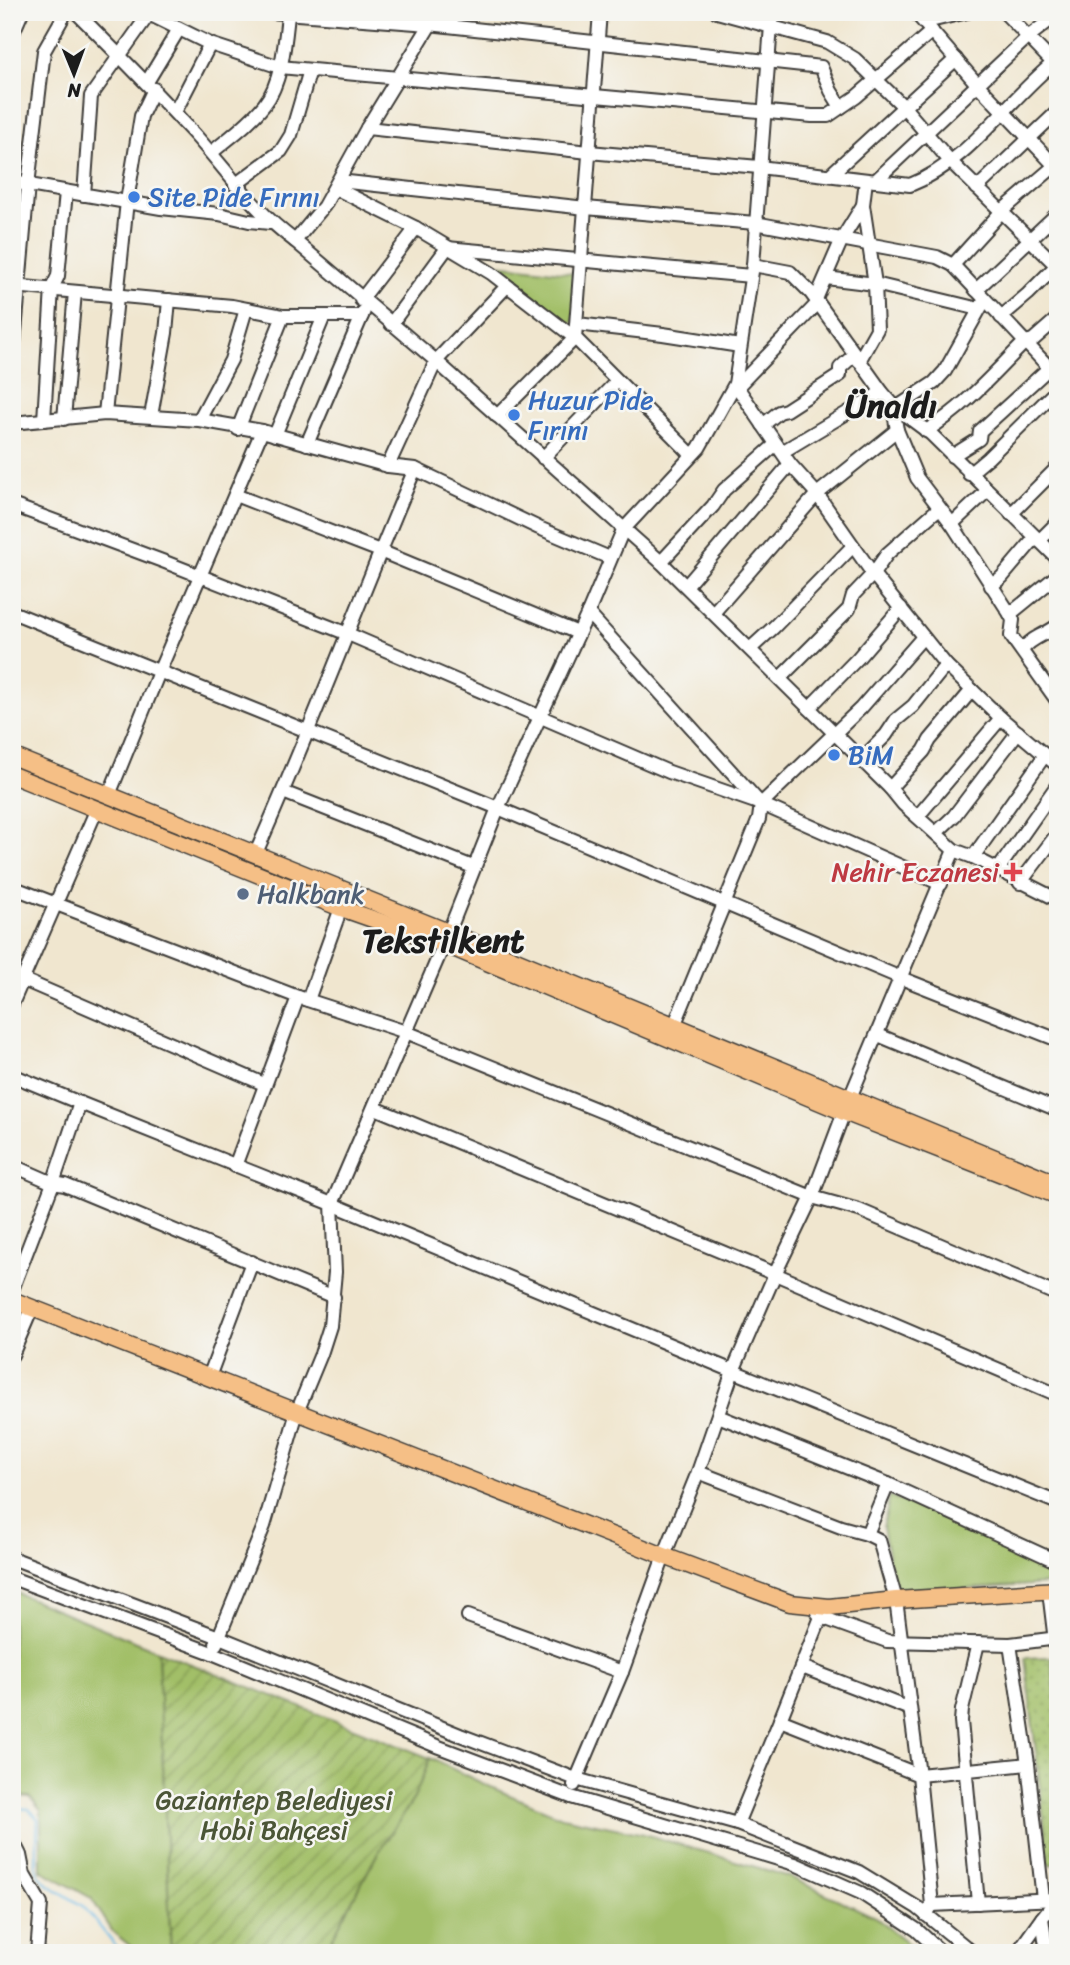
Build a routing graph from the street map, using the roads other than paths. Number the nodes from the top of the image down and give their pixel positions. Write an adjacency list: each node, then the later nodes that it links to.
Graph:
1 (22, 12): 20 (street)
2 (66, 12): 52 (street)
3 (76, 12): 24 (street)
4 (271, 12): 14 (street)
5 (438, 12): 16 (street)
6 (600, 12): 23 (street)
7 (717, 12): 15 (street)
8 (772, 12): 17 (street)
9 (916, 12): 18 (street)
10 (1004, 12): 21 (street)
11 (147, 13): 19 (street); 24 (street)
12 (958, 14): 18 (street)
13 (1058, 14): 21 (street)
14 (288, 15): 16 (street); 28 (street)
15 (731, 15): 17 (street)
16 (429, 24): 23 (street); 30 (street)
17 (770, 27): 26 (street); 31 (street)
18 (929, 27): 25 (street); 31 (street)
19 (179, 29): 22 (street); 33 (street)
20 (12, 35)
21 (1028, 37): 27 (street); 32 (street)
22 (210, 44): 28 (street); 40 (street)
23 (599, 44): 26 (street); 34 (street)
24 (119, 55): 33 (street); 57 (street)
25 (956, 59): 32 (street); 35 (street)
26 (767, 62): 36 (street); 37 (street)
27 (1056, 63): 39 (street)
28 (280, 67): 29 (street); 45 (street)
29 (310, 70): 30 (street); 53 (street)
30 (398, 77): 34 (street); 41 (street)
31 (876, 79): 35 (street); 36 (street)
32 (977, 84): 39 (street); 42 (street)
33 (150, 86): 40 (street); 58 (street)
34 (594, 98): 37 (street); 44 (street)
35 (903, 106): 42 (street); 49 (street)
36 (841, 107): 37 (street)
37 (763, 111): 48 (street)
38 (1058, 111): 43 (street)
39 (1003, 112): 43 (street); 46 (street)
40 (175, 113): 45 (street)
41 (367, 128): 44 (street); 54 (street)
42 (924, 133): 46 (street); 50 (street)
43 (1029, 139): 47 (street); 55 (street)
44 (589, 152): 48 (street); 60 (street)
45 (211, 153): 53 (street)
46 (950, 161): 50 (street); 55 (street)
47 (1057, 166): 61 (street)
48 (759, 167): 49 (street); 64 (street)
49 (830, 174): 50 (street)
50 (870, 181): 59 (street)
51 (12, 182): 52 (street)
52 (28, 185): 56 (street); 80 (street)
53 (235, 185): 63 (street)
54 (337, 185): 60 (street); 65 (street); 68 (street)
55 (977, 188): 61 (street)
56 (66, 192): 57 (street); 81 (street)
57 (84, 195): 58 (street)
58 (127, 201): 63 (street); 83 (street)
59 (863, 205): 66 (street); 69 (street)
60 (586, 208): 64 (street); 72 (street)
61 (1003, 210): 67 (street); 74 (street)
62 (1058, 213): 67 (street)
63 (270, 223): 68 (street)
64 (755, 223): 66 (street); 76 (street)
65 (416, 228): 70 (street); 87 (street)
66 (842, 239): 69 (street); 77 (street)
67 (1030, 239): 75 (street); 85 (street)
68 (295, 241): 87 (street)
69 (869, 244): 74 (street); 78 (street)
70 (447, 248): 71 (street); 73 (street); 93 (street)
71 (492, 252): 72 (street); 73 (street)
72 (582, 261): 76 (street); 94 (street)
73 (474, 262): 79 (street)
74 (953, 265): 85 (street)
75 (1057, 265): 91 (street)
76 (752, 270): 86 (street); 97 (street)
77 (826, 278): 78 (street); 86 (street)
78 (875, 284): 85 (street); 98 (street)
79 (507, 286): 95 (street); 99 (street)
80 (16, 287): 81 (street); 100 (street)
81 (52, 288): 82 (street); 111 (street)
82 (75, 292): 83 (street); 110 (street)
83 (115, 297): 84 (street); 107 (street)
84 (170, 300): 88 (street); 108 (street)
85 (980, 300): 91 (street); 106 (street)
86 (817, 301): 98 (street); 103 (street)
87 (364, 307): 90 (street); 93 (street); 120 (street)
88 (246, 309): 89 (street); 112 (street)
89 (283, 316): 90 (street); 115 (street)
90 (324, 316): 119 (street)
91 (1001, 317): 96 (street)
92 (1058, 318): 96 (street)
93 (391, 324): 99 (street)
94 (577, 324): 95 (street); 97 (street)
95 (575, 338): 102 (street); 109 (street)
96 (1025, 342): 101 (street); 117 (street)
97 (740, 346): 103 (street)
98 (857, 358): 105 (street); 114 (street)
99 (436, 362): 109 (street); 126 (street)
100 (12, 366)
101 (1054, 370): 123 (street)
102 (617, 381): 122 (street); 124 (street)
103 (736, 385): 114 (street); 122 (street)
104 (1058, 389): 129 (street)
105 (882, 393): 106 (street); 121 (street)
106 (896, 408): 116 (street); 117 (street)
107 (105, 414): 108 (street); 110 (street)
108 (151, 416): 112 (street)
109 (497, 416): 124 (street)
110 (64, 419): 111 (street)
111 (44, 420): 113 (street)
112 (199, 420): 115 (street)
113 (12, 423)
114 (763, 425): 121 (street)
115 (238, 429): 118 (street)
116 (897, 430): 131 (street); 134 (street)
117 (926, 431): 123 (street)
118 (262, 432): 119 (street); 132 (street)
119 (275, 435): 120 (street)
120 (307, 444): 126 (street)
121 (779, 448): 125 (street); 144 (street)
122 (692, 455): 138 (street)
123 (952, 456): 129 (street)
124 (543, 458): 138 (street)
125 (790, 464): 131 (street); 148 (street)
126 (388, 466): 128 (street)
127 (1058, 467): 135 (street)
128 (415, 469): 141 (street); 142 (street)
129 (969, 474): 130 (street)
130 (987, 491): 135 (street); 137 (street)
131 (817, 494): 140 (street); 152 (street)
132 (235, 495): 141 (street); 147 (street)
133 (12, 505): 147 (street)
134 (938, 509): 137 (street); 145 (street)
135 (1011, 514): 139 (street)
136 (1058, 522): 139 (street)
137 (952, 524): 149 (street)
138 (623, 530): 142 (street); 144 (street)
139 (1037, 539): 143 (street); 149 (street)
140 (853, 545): 145 (street); 159 (street)
141 (380, 551): 156 (street); 157 (street)
142 (610, 558): 153 (street)
143 (1058, 559)
144 (661, 562): 148 (street)
145 (873, 574): 150 (street); 163 (street)
146 (1058, 575): 154 (street)
147 (200, 576): 157 (street); 162 (street)
148 (687, 585): 152 (street)
149 (991, 586): 154 (street)
150 (901, 608): 158 (street); 166 (street)
151 (12, 612): 162 (street)
152 (714, 612): 159 (street)
153 (588, 613): 156 (street); 181 (street)
154 (1010, 614): 160 (street)
155 (1058, 625): 160 (street)
156 (578, 633): 167 (street)
157 (348, 634): 167 (street); 169 (street)
158 (923, 637): 161 (street); 171 (street)
159 (750, 649): 163 (street)
160 (1023, 649): 165 (street)
161 (946, 665): 164 (street); 174 (street)
162 (159, 672): 169 (street); 180 (street)
163 (780, 678): 166 (street)
164 (972, 690): 168 (street); 178 (street)
165 (1058, 702)
166 (809, 708): 171 (street)
167 (540, 717): 181 (street); 182 (street)
168 (1001, 718): 170 (street); 184 (street)
169 (309, 732): 179 (street); 182 (street)
170 (1018, 732): 172 (street); 185 (street)
171 (834, 733): 174 (street); 181 (street)
172 (1045, 755): 175 (street); 189 (street)
173 (12, 756): 180 (main road)
174 (861, 760): 178 (street)
175 (1058, 766)
176 (12, 775): 183 (main road)
177 (1058, 784): 191 (street)
178 (890, 788): 184 (street)
179 (284, 792): 188 (street); 190 (street)
180 (109, 795): 188 (main road)
181 (761, 804): 193 (street); 196 (street)
182 (498, 808): 190 (street); 196 (street)
183 (96, 811): 197 (street); 198 (main road)
184 (918, 816): 185 (street)
185 (936, 833): 187 (street)
186 (1058, 833): 192 (street)
187 (954, 850): 189 (street); 193 (street)
188 (255, 855): 199 (main road)
189 (973, 857): 191 (street)
190 (473, 867): 199 (street)
191 (997, 871): 192 (street)
192 (1020, 883): 195 (street)
193 (942, 884): 201 (street)
194 (12, 887): 197 (street)
195 (1058, 901)
196 (725, 902): 201 (street); 204 (street)
197 (54, 904): 200 (street); 202 (street)
198 (341, 908): 199 (main road); 202 (street)
199 (446, 938): 204 (main road); 205 (street); 211 (main road)
200 (18, 977): 203 (street); 209 (street)
201 (901, 978): 206 (street); 207 (street)
202 (303, 998): 205 (street); 209 (street)
203 (12, 1004)
204 (674, 1026): 211 (main road)
205 (406, 1032): 212 (street); 219 (street)
206 (878, 1035): 211 (street); 213 (street)
207 (1058, 1040)
208 (12, 1074): 210 (street)
209 (264, 1084): 215 (street)
210 (80, 1103): 215 (street); 216 (street)
211 (847, 1105): 217 (main road); 218 (main road); 219 (street)
212 (375, 1108): 220 (street); 222 (street)
213 (1058, 1110)
214 (12, 1165): 216 (street)
215 (235, 1166): 220 (street)
216 (53, 1182): 221 (street); 223 (street)
217 (1058, 1184)
218 (1058, 1196)
219 (812, 1198): 222 (street); 224 (street)
220 (332, 1204): 225 (street); 229 (street)
221 (252, 1262): 225 (street); 230 (street)
222 (775, 1274): 229 (street); 231 (street)
223 (12, 1290)
224 (1058, 1295)
225 (334, 1297): 232 (street)
226 (12, 1300): 227 (main road)
227 (32, 1308): 228 (street); 230 (main road)
228 (12, 1355)
229 (733, 1371): 233 (street); 236 (street)
230 (209, 1377): 232 (main road)
231 (1058, 1395)
232 (297, 1412): 238 (main road); 246 (street)
233 (718, 1416): 234 (street); 235 (street)
234 (698, 1472): 237 (street); 238 (street)
235 (888, 1484): 237 (street); 240 (street)
236 (1058, 1503)
237 (867, 1534): 243 (street)
238 (664, 1556): 244 (main road); 254 (street)
239 (12, 1558): 246 (street)
240 (1058, 1562)
241 (12, 1578): 251 (street)
242 (1053, 1590): 243 (main road); 247 (street)
243 (896, 1600): 244 (main road); 248 (street)
244 (818, 1612): 248 (street); 253 (street)
245 (468, 1616): 254 (street)
246 (219, 1637): 251 (street); 260 (street)
247 (1056, 1638): 250 (street); 252 (street)
248 (901, 1642): 249 (street); 255 (street)
249 (978, 1643): 250 (street); 258 (street)
250 (1010, 1644): 257 (street)
251 (212, 1653): 261 (street)
252 (1058, 1665)
253 (802, 1667): 255 (street); 256 (street)
254 (622, 1672): 260 (street)
255 (910, 1709): 259 (street)
256 (780, 1720): 259 (street); 262 (street)
257 (1028, 1764): 258 (street); 265 (street)
258 (965, 1771): 259 (street); 266 (street)
259 (919, 1775): 267 (street)
260 (576, 1779): 261 (street); 262 (street)
261 (571, 1797): 270 (street)
262 (737, 1824): 267 (street)
263 (12, 1839): 269 (street)
264 (1057, 1898): 265 (street); 268 (street)
265 (1043, 1899): 266 (street)
266 (978, 1903): 267 (street)
267 (929, 1910): 271 (street)
268 (1042, 1917): 272 (street); 273 (street)
269 (37, 1953)
270 (942, 1953)
271 (973, 1953)
272 (1017, 1953)
273 (1047, 1953)

